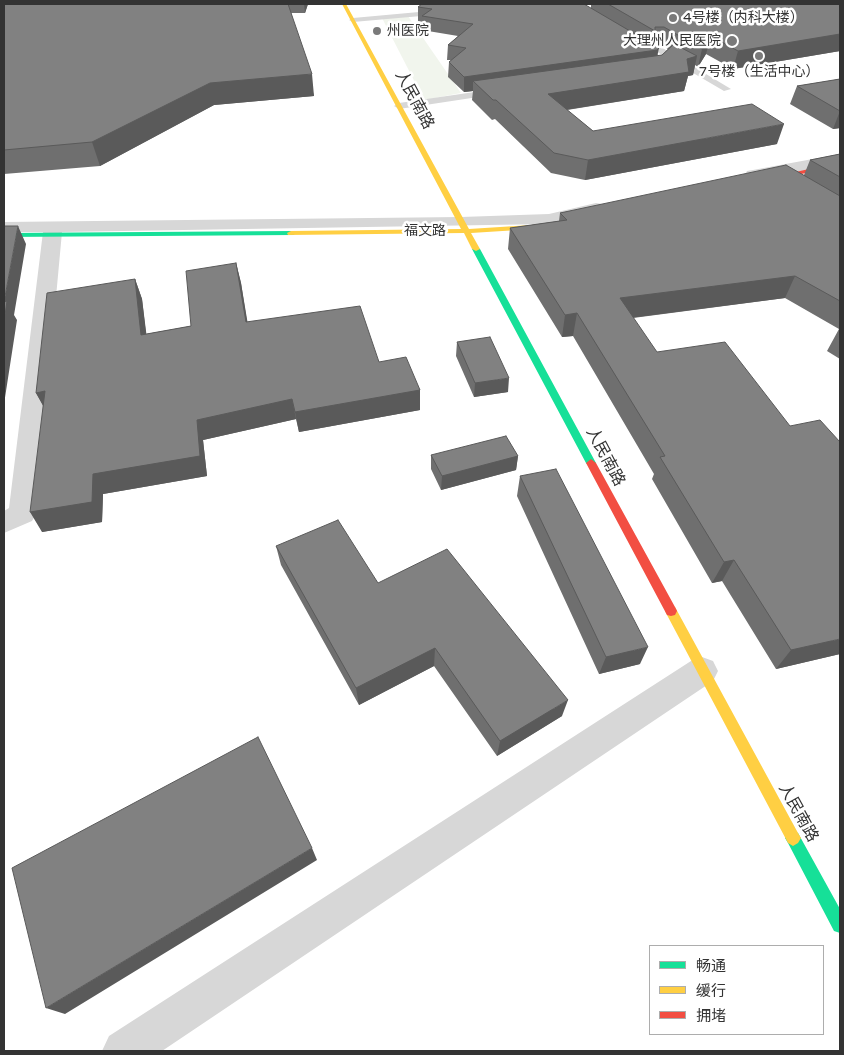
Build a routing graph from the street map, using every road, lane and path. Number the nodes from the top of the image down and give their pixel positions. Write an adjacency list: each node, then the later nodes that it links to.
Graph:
1 (385, 7): 2 (lane)
2 (349, 11): 6 (main road, 人民南路)
3 (664, 61): 4 (lane)
4 (727, 89)
5 (510, 90): 6 (lane)
6 (399, 106): 15 (main road, 人民南路)
7 (840, 159): 9 (street)
8 (840, 164): 9 (main road)
9 (774, 174): 10 (street); 11 (main road); 12 (street)
10 (732, 180)
11 (750, 183)
12 (801, 190)
13 (611, 210): 15 (street, 福文路)
14 (4, 227): 16 (street, 福文路)
15 (463, 227): 16 (street, 福文路); 19 (main road, 人民南路)
16 (53, 230): 17 (main road, 福文路); 18 (street)
17 (4, 235)
18 (4, 523)
19 (702, 671): 20 (main road, 人民南路); 21 (street)
20 (840, 925)
21 (124, 1051)

